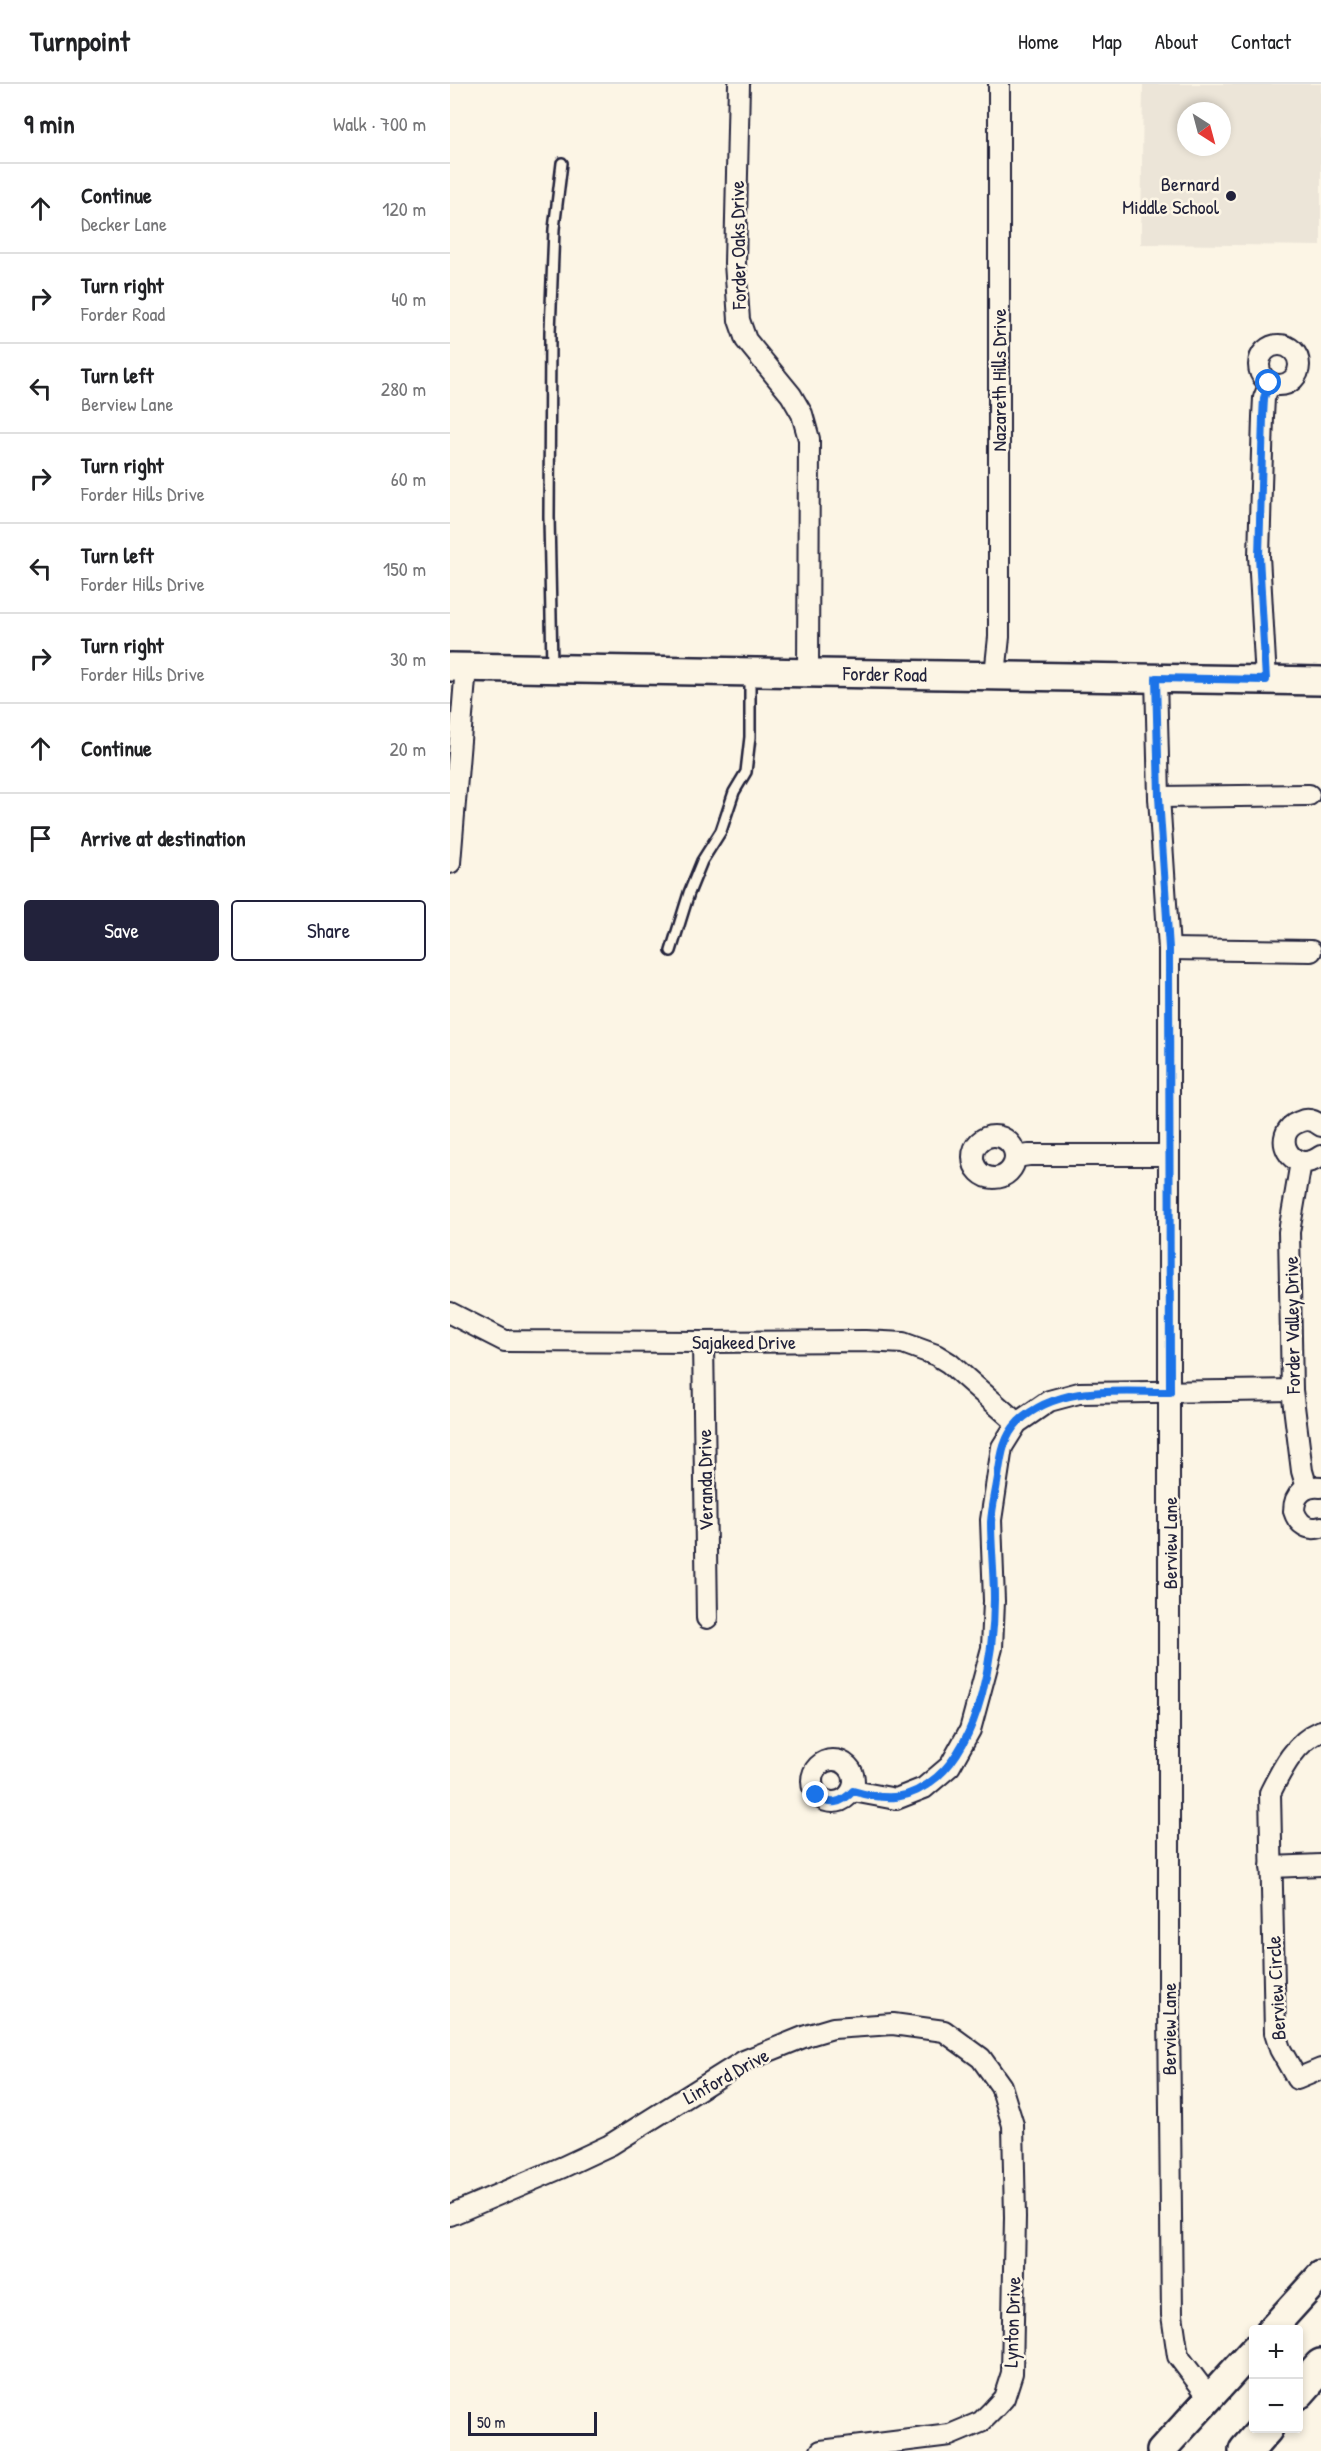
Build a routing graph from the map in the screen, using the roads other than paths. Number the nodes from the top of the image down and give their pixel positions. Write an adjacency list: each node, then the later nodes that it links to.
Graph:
1 (739, 84): 8 (street, Forder Oaks Drive)
2 (999, 84): 9 (street, Nazareth Hills Drive)
3 (562, 163): 6 (lane)
4 (1270, 383): 11 (street)
5 (458, 667): 6 (main road, Forder Road); 15 (street)
6 (552, 669): 7 (main road, Forder Road)
7 (750, 672): 8 (main road, Forder Road); 17 (lane)
8 (808, 673): 9 (main road, Forder Road)
9 (995, 675): 10 (main road, Forder Road)
10 (1156, 678): 11 (main road, Forder Road); 14 (street, Berview Lane)
11 (1266, 680): 12 (main road, Forder Road)
12 (1321, 681)
13 (1309, 795): 14 (street)
14 (1159, 797): 16 (street, Berview Lane)
15 (450, 863)
16 (1169, 949): 18 (street); 20 (street, Berview Lane)
17 (671, 951)
18 (1311, 951)
19 (1321, 1126): 23 (street)
20 (1169, 1155): 22 (street); 27 (street, Berview Lane)
21 (1321, 1156): 23 (street)
22 (1016, 1157)
23 (1301, 1162): 26 (street, Forder Valley Drive)
24 (450, 1313): 25 (street, Sajakeed Drive)
25 (703, 1342): 28 (street, Sajakeed Drive); 31 (street, Veranda Drive)
26 (1292, 1390): 27 (street); 29 (street, Forder Valley Drive)
27 (1170, 1392): 28 (street); 44 (street, Berview Lane)
28 (1017, 1423): 33 (street)
29 (1314, 1487): 30 (street)
30 (1321, 1527)
31 (707, 1618)
32 (1321, 1731): 35 (street, Berview Circle)
33 (853, 1791)
34 (1321, 1864): 35 (street)
35 (1271, 1867): 36 (street, Berview Circle)
36 (1321, 2069)
37 (1001, 2086): 38 (street, Linford Drive); 46 (street, Lynton Drive)
38 (450, 2215)
39 (1321, 2275): 40 (main road)
40 (1276, 2325)
41 (1249, 2354): 44 (main road)
42 (1321, 2366): 43 (highway)
43 (1303, 2387)
44 (1209, 2397): 47 (main road)
45 (1262, 2433): 48 (highway)
46 (821, 2451)
47 (1161, 2451)
48 (1246, 2451)

